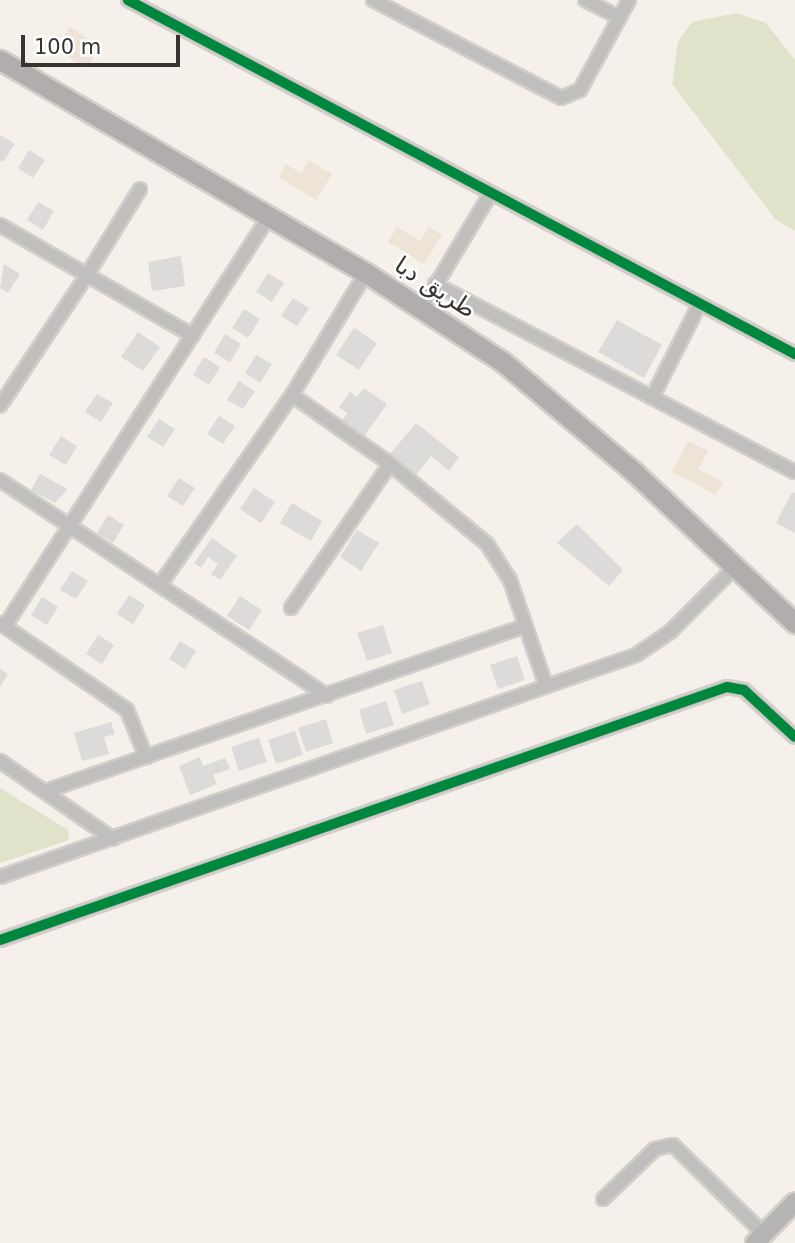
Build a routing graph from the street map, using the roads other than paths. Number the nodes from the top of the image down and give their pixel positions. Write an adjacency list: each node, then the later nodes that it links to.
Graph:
1 (128, 0): 8 (street)
2 (373, 0): 5 (street)
3 (585, 0): 5 (street)
4 (629, 0): 5 (street)
5 (620, 18)
6 (0, 60): 9 (main road, طريق دبا)
7 (140, 189): 12 (street)
8 (489, 196): 13 (street); 14 (street)
9 (269, 216): 11 (main road, طريق دبا); 16 (street)
10 (0, 225): 12 (street)
11 (366, 273): 15 (main road, طريق دبا); 18 (street)
12 (87, 275): 16 (street); 20 (street)
13 (435, 284): 15 (street); 19 (street)
14 (699, 305): 17 (street); 19 (street)
15 (422, 308): 25 (main road, طريق دبا)
16 (193, 336): 24 (street)
17 (795, 354)
18 (292, 396): 21 (street); 26 (street)
19 (652, 398): 22 (street)
20 (0, 406)
21 (390, 464): 27 (street); 30 (street)
22 (795, 472)
23 (0, 480): 24 (street)
24 (71, 526): 26 (street); 29 (street)
25 (736, 566): 28 (main road, طريق دبا); 31 (street)
26 (162, 582): 32 (street)
27 (290, 608)
28 (792, 616)
29 (2, 625): 34 (street)
30 (526, 626): 31 (street); 32 (street)
31 (546, 685): 37 (street)
32 (327, 696): 34 (street)
33 (795, 737): 39 (street)
34 (146, 757): 36 (street)
35 (0, 761): 36 (street)
36 (46, 792): 37 (street)
37 (113, 839): 38 (street)
38 (0, 877)
39 (0, 940)
40 (603, 1199): 42 (street)
41 (795, 1202): 42 (main road)
42 (759, 1238)

